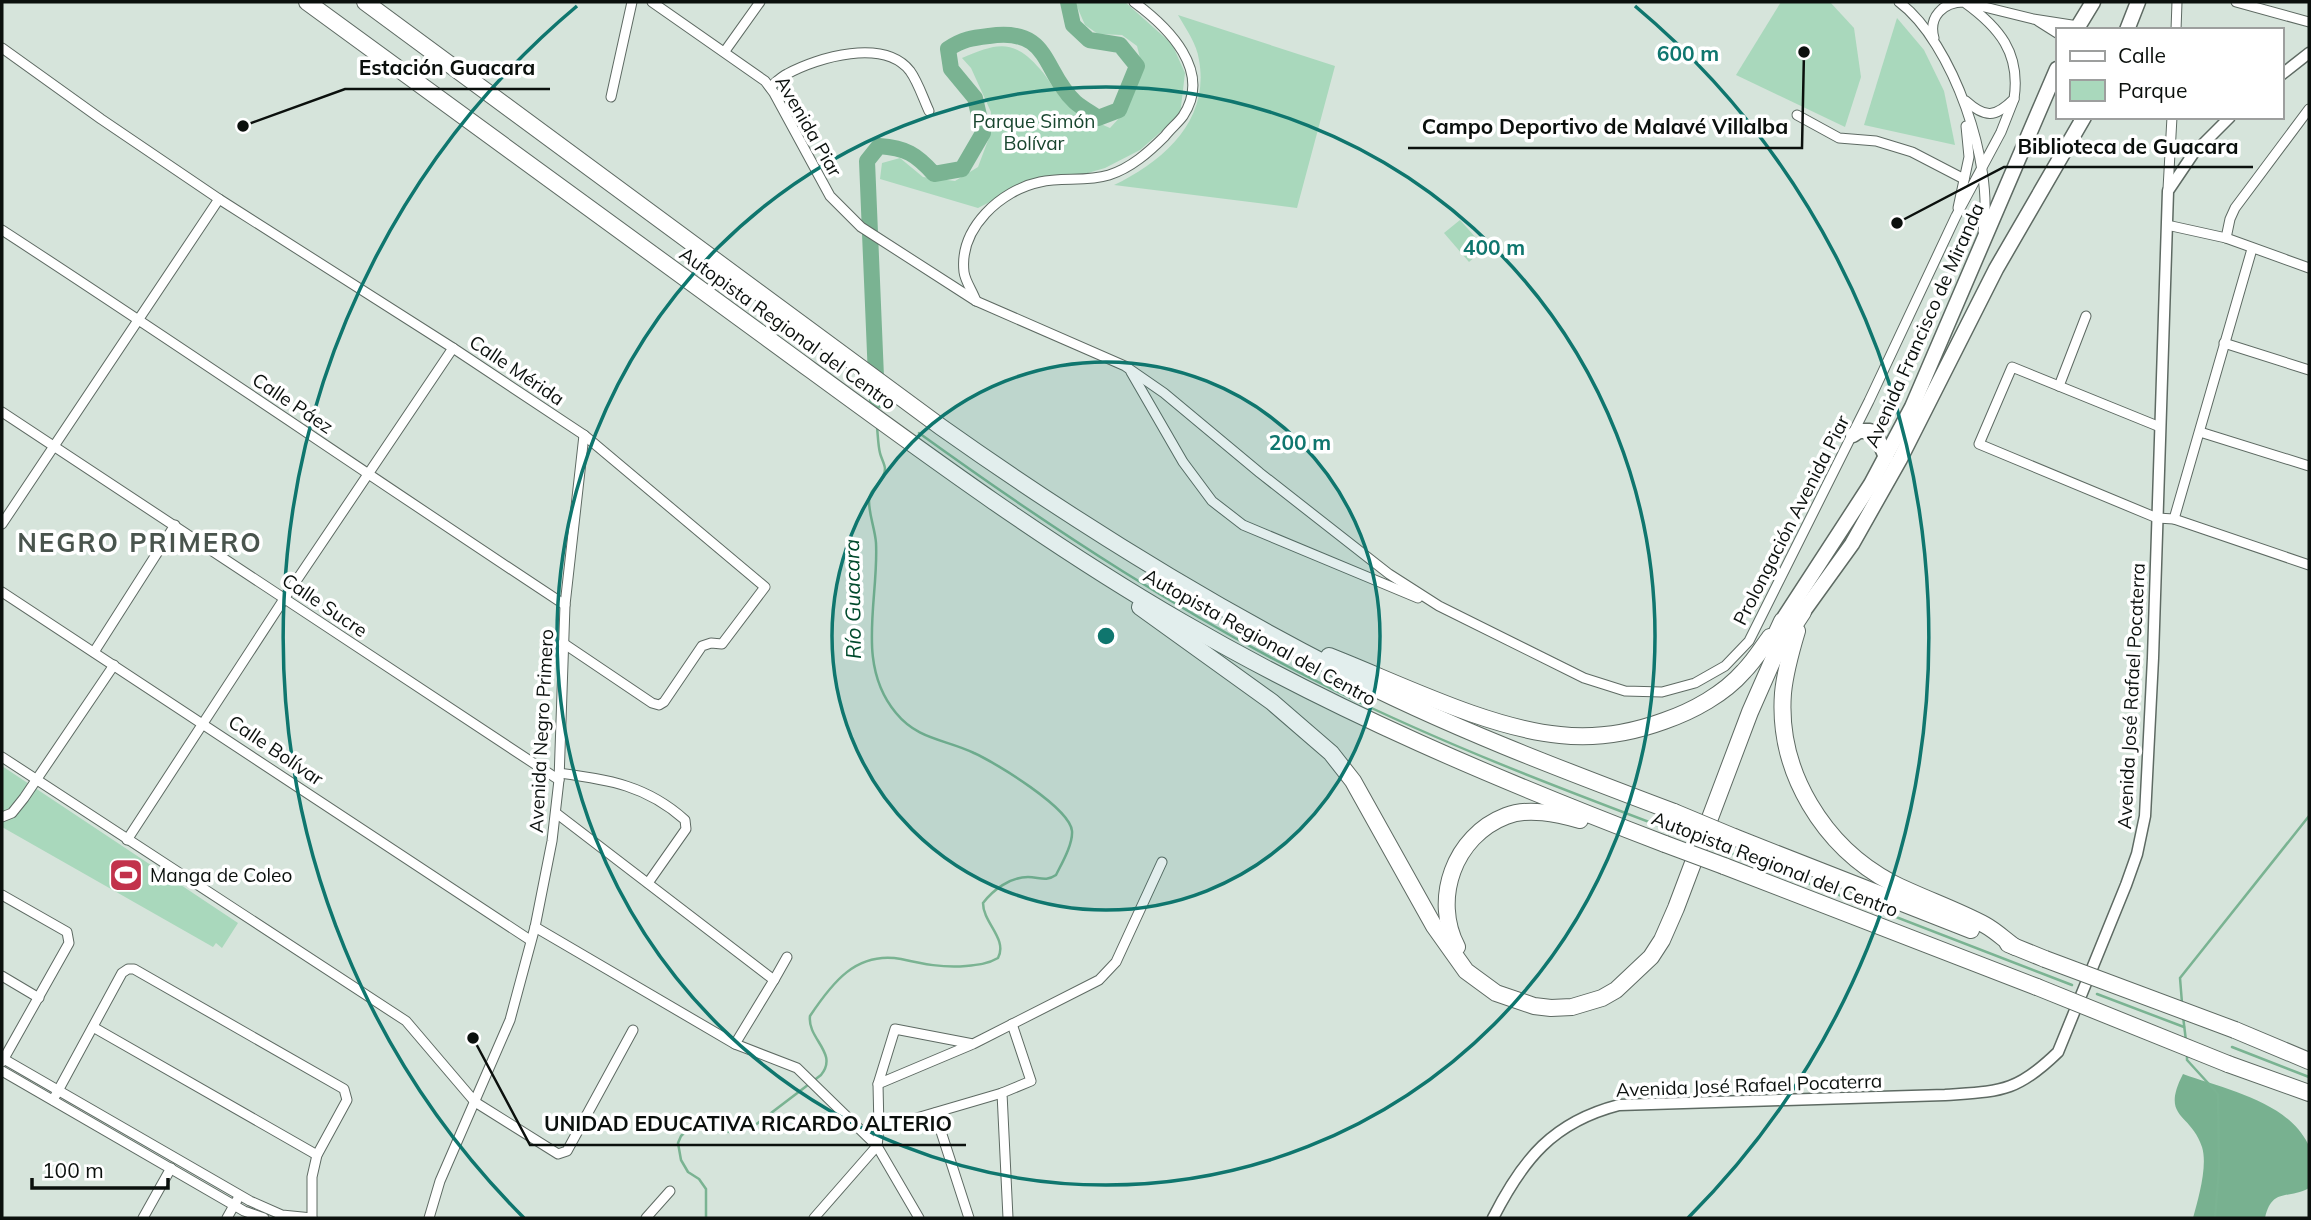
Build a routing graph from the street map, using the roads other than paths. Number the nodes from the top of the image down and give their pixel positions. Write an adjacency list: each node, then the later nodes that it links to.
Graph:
1 (307, 2): 69 (highway, Autopista Regional del Centro)
2 (632, 2): 28 (street)
3 (652, 2): 23 (street, Avenida Piar)
4 (760, 2): 23 (street)
5 (1134, 2): 50 (street)
6 (1899, 2): 22 (street)
7 (1963, 2): 13 (street); 14 (street); 22 (street)
8 (2093, 2): 17 (main road)
9 (2138, 2): 18 (main road)
10 (2177, 2): 19 (street)
11 (2241, 3): 16 (street)
12 (369, 4): 76 (highway, Autopista Regional del Centro)
13 (1992, 7): 14 (street); 15 (street)
14 (1986, 18): 29 (street)
15 (2033, 19): 17 (street); 20 (street)
16 (2309, 22)
17 (2077, 28)
18 (2128, 28)
19 (2176, 28)
20 (2056, 32)
21 (2, 48): 40 (street, Calle Mérida)
22 (1937, 48): 30 (street)
23 (725, 51): 27 (street, Avenida Piar)
24 (2306, 61): 26 (street)
25 (2056, 71): 48 (main road, Avenida Francisco de Miranda)
26 (2283, 74)
27 (770, 87): 32 (street); 45 (street, Avenida Piar)
28 (611, 97)
29 (2014, 99): 30 (street); 37 (street)
30 (1964, 100): 37 (street); 38 (street)
31 (2309, 109): 44 (street)
32 (929, 110)
33 (1797, 115): 38 (street)
34 (2083, 119): 80 (main road, Avenida Francisco de Miranda)
35 (2172, 119): 39 (street, Avenida José Rafael Pocaterra)
36 (2228, 119): 39 (street)
37 (1981, 173): 41 (street); 48 (street)
38 (1964, 179): 41 (street)
39 (2168, 191): 42 (street, Avenida José Rafael Pocaterra)
40 (219, 199): 54 (street); 56 (street, Calle Mérida)
41 (1956, 216): 64 (street, Prolongación Avenida Piar)
42 (2167, 225): 44 (street); 61 (street, Avenida José Rafael Pocaterra)
43 (2, 230): 54 (street, Calle Páez)
44 (2226, 238): 46 (street)
45 (891, 246): 51 (street, Prolongación Avenida Piar)
46 (2252, 249): 49 (street); 55 (street)
47 (2309, 256): 49 (street)
48 (1975, 260): 66 (main road, Avenida Francisco de Miranda)
49 (2307, 267)
50 (964, 274): 51 (street); 52 (street)
51 (942, 278): 52 (street, Prolongación Avenida Piar)
52 (976, 301): 58 (street, Prolongación Avenida Piar)
53 (2085, 316): 59 (street)
54 (138, 318): 65 (street); 68 (street, Calle Páez)
55 (2224, 343): 57 (street); 62 (street)
56 (453, 348): 63 (street, Calle Mérida); 68 (street)
57 (2309, 370)
58 (1130, 371): 79 (street, Prolongación Avenida Piar); 79 (street, Prolongación Avenida Piar)
59 (2059, 386): 61 (street); 70 (street)
60 (2, 412): 65 (street, Calle Sucre)
61 (2160, 427): 70 (street, Avenida José Rafael Pocaterra)
62 (2200, 432): 67 (street); 71 (street)
63 (584, 435): 78 (street, Avenida Negro Primero); 82 (street, Calle Mérida)
64 (1853, 435): 66 (main road); 79 (street, Prolongación Avenida Piar)
65 (55, 446): 72 (street); 73 (street, Calle Sucre)
66 (1886, 457): 81 (main road, Avenida Francisco de Miranda)
67 (2309, 466)
68 (368, 475): 77 (street); 78 (street, Calle Páez)
69 (997, 504): 80 (highway); 92 (highway, Autopista Regional del Centro)
70 (2157, 518): 71 (street); 139 (street, Avenida José Rafael Pocaterra)
71 (2174, 519): 74 (street)
72 (2, 524)
73 (175, 525): 77 (street, Calle Sucre); 83 (street)
74 (2309, 565)
75 (2, 592): 83 (street, Calle Bolívar)
76 (1197, 594): 81 (highway); 98 (highway, Autopista Regional del Centro, bridge)
77 (284, 599): 85 (street); 87 (street, Calle Sucre)
78 (565, 605): 82 (street, Avenida Negro Primero)
79 (1439, 607)
80 (1803, 612): 98 (highway)
81 (1782, 621): 92 (highway)
82 (563, 643): 87 (street, Avenida Negro Primero)
83 (94, 652): 84 (street, Calle Bolívar)
84 (114, 666): 85 (street, Calle Bolívar); 88 (street)
85 (205, 724): 91 (street); 97 (street, Calle Bolívar)
86 (2, 757): 88 (street)
87 (559, 777): 89 (street, Avenida Negro Primero); 94 (street)
88 (37, 780): 90 (street); 91 (street)
89 (556, 813): 94 (street); 96 (street, Avenida Negro Primero)
90 (2, 817)
91 (127, 841): 117 (street)
92 (1664, 844): 110 (highway, Autopista Regional del Centro, bridge)
93 (1162, 862): 103 (street)
94 (648, 883): 101 (street)
95 (2, 895): 102 (street)
96 (535, 927): 97 (street, Avenida Negro Primero); 106 (street)
97 (530, 940): 117 (street, Avenida Negro Primero)
98 (2015, 947): 109 (highway, Autopista Regional del Centro, bridge)
99 (787, 957): 101 (street)
100 (2, 976): 102 (street)
101 (774, 980): 106 (street)
102 (39, 998): 108 (street)
103 (1012, 1024): 107 (street); 114 (street)
104 (93, 1027): 113 (street); 122 (street); 122 (street)
105 (633, 1030): 117 (street)
106 (735, 1044): 121 (street)
107 (973, 1044): 112 (street); 112 (street)
108 (2, 1060): 113 (street)
109 (2309, 1060)
110 (2233, 1066): 115 (highway, Autopista Regional del Centro); 118 (highway)
111 (2, 1071): 116 (street)
112 (878, 1084): 120 (street)
113 (58, 1091): 116 (street); 125 (street)
114 (1002, 1093): 119 (street); 138 (street)
115 (2309, 1093)
116 (53, 1100): 123 (street)
117 (475, 1102): 133 (street, Avenida Negro Primero)
118 (2309, 1104)
119 (935, 1112): 120 (street); 137 (street)
120 (879, 1129): 121 (street)
121 (877, 1146): 135 (street); 136 (street)
122 (317, 1154): 132 (street)
123 (172, 1168): 127 (street); 129 (street)
124 (670, 1191): 134 (street)
125 (240, 1196): 126 (street); 127 (street)
126 (250, 1201): 128 (street); 132 (street)
127 (235, 1205): 128 (street); 130 (street)
128 (242, 1214): 131 (street)
129 (143, 1218)
130 (227, 1218)
131 (264, 1218)
132 (312, 1218)
133 (429, 1218)
134 (646, 1218)
135 (814, 1218)
136 (919, 1218)
137 (970, 1218)
138 (1008, 1218)
139 (1493, 1218)

